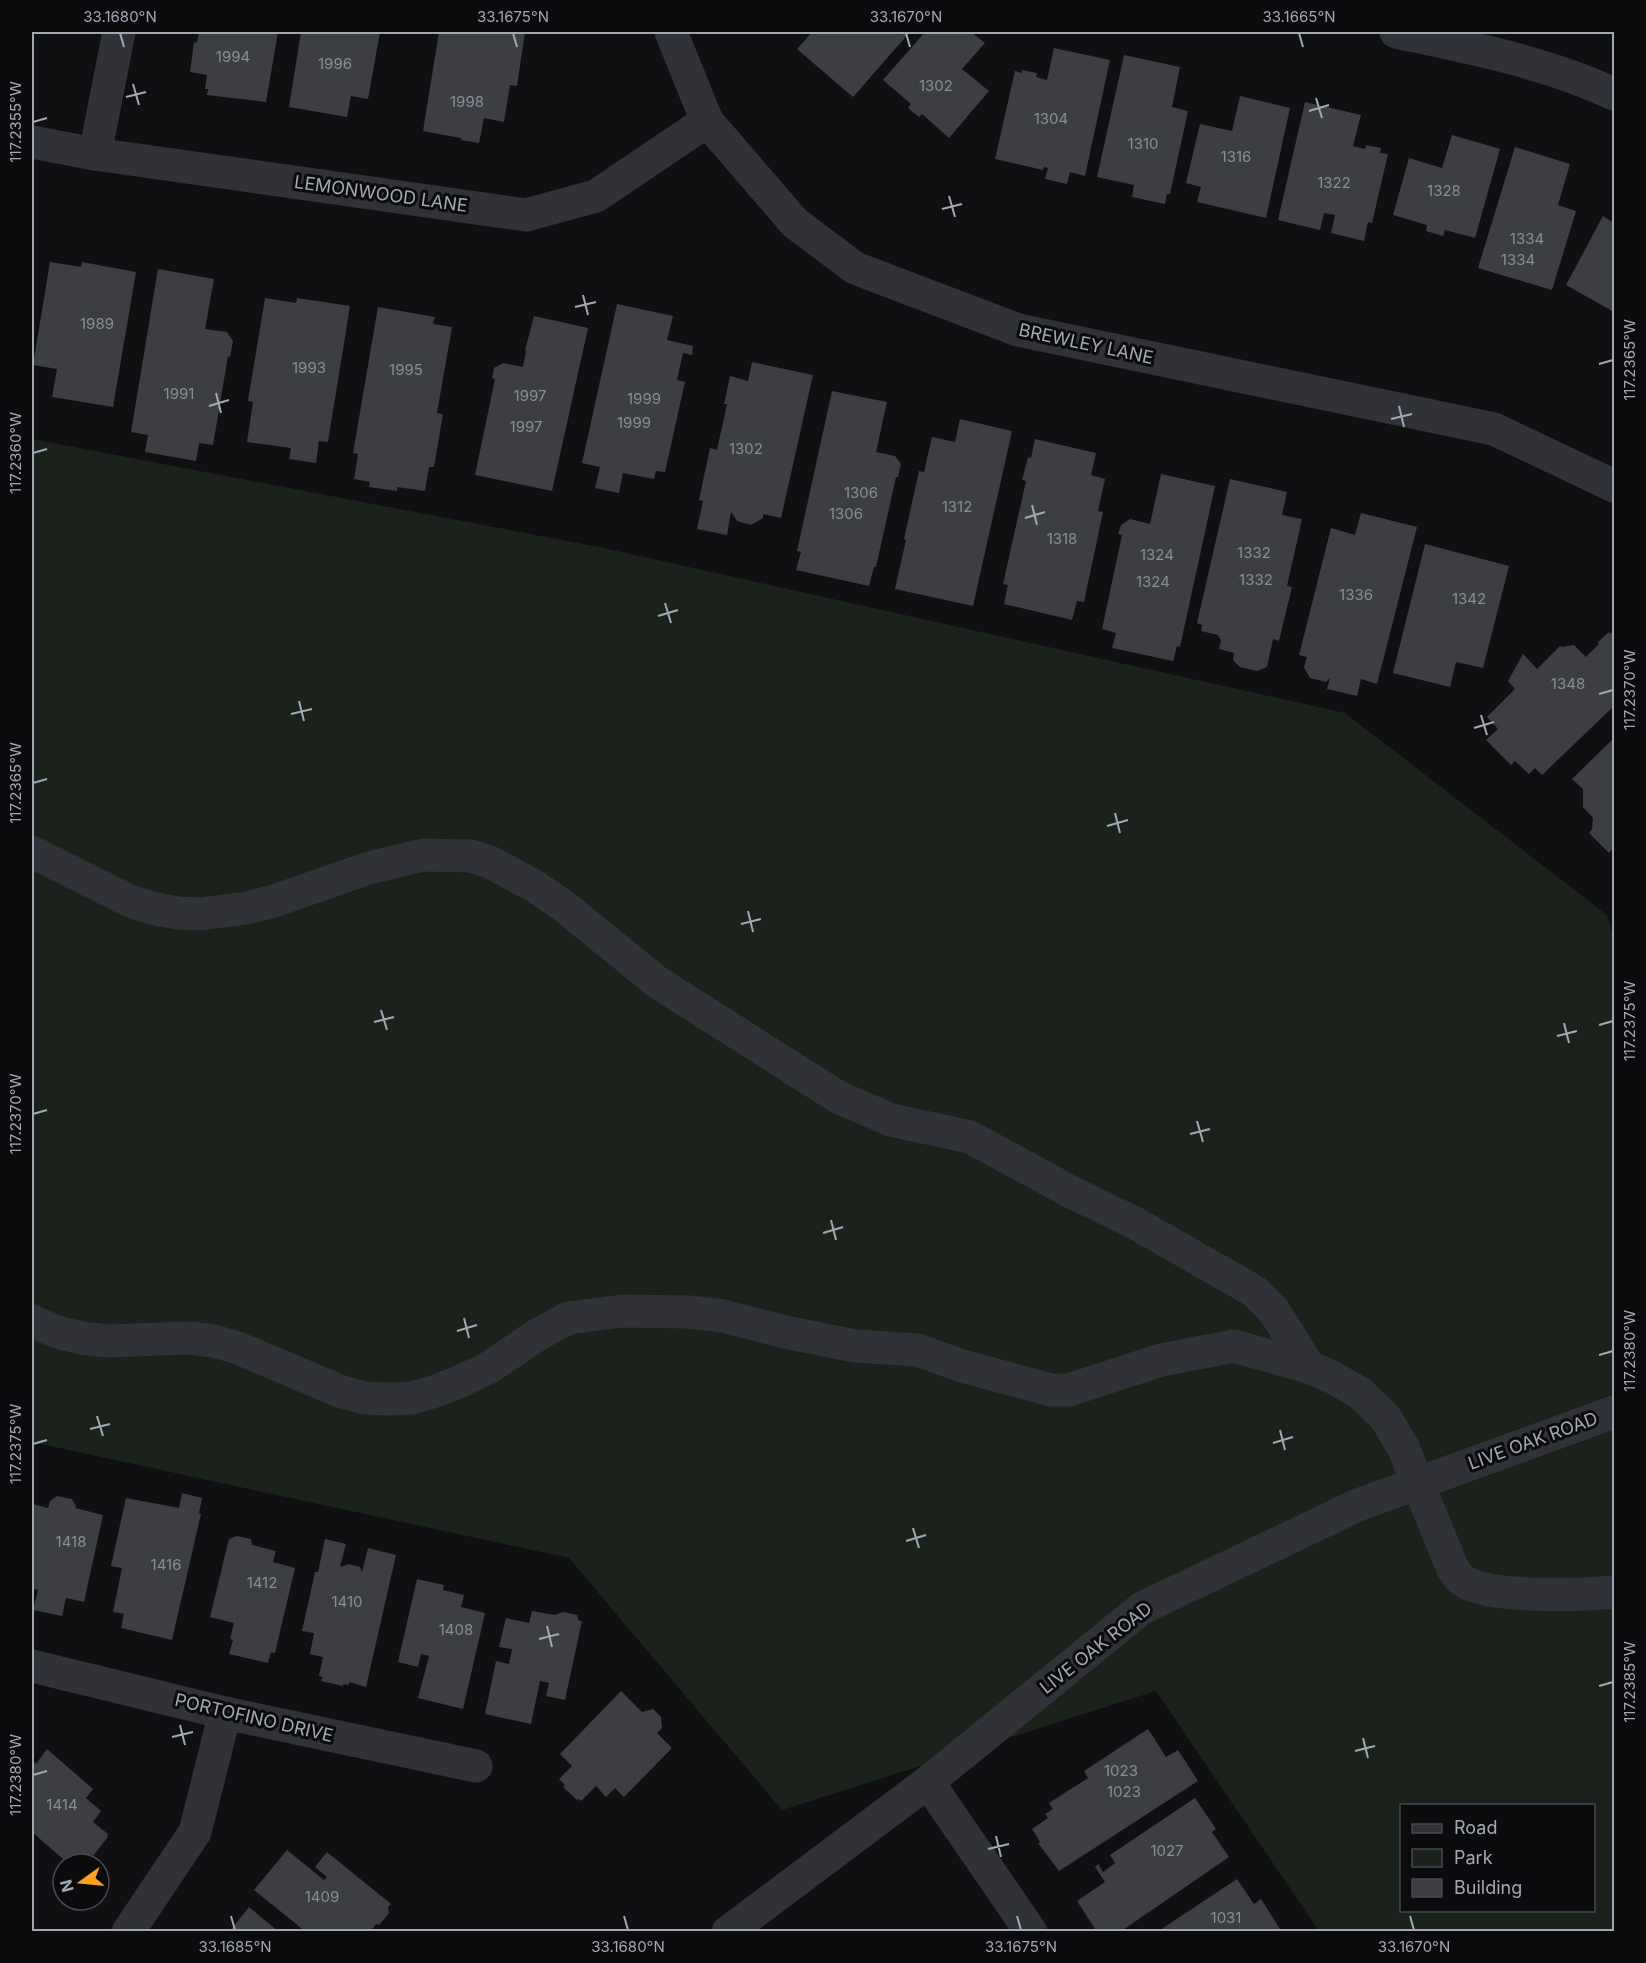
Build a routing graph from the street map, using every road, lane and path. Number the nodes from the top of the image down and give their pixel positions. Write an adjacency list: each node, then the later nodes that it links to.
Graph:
1 (119, 32): 8 (street)
2 (671, 32): 6 (street, BREWLEY LANE)
3 (1396, 32): 4 (street)
4 (1503, 43): 5 (street)
5 (1614, 94)
6 (707, 121): 8 (street, LEMONWOOD LANE); 9 (street, BREWLEY LANE)
7 (32, 142): 8 (street, LEMONWOOD LANE)
8 (95, 154)
9 (1614, 486)
10 (32, 852): 12 (street)
11 (32, 1321): 12 (street)
12 (1309, 1367): 14 (street)
13 (1614, 1412): 14 (street, LIVE OAK ROAD)
14 (1418, 1483): 16 (street); 21 (street, LIVE OAK ROAD)
15 (1614, 1592): 16 (street)
16 (1574, 1594): 17 (street)
17 (1614, 1603)
18 (32, 1665): 19 (street, PORTOFINO DRIVE)
19 (225, 1713): 20 (street, PORTOFINO DRIVE); 22 (street)
20 (476, 1766)
21 (928, 1782): 23 (street, LIVE OAK ROAD); 24 (street)
22 (128, 1932)
23 (728, 1932)
24 (1031, 1932)

